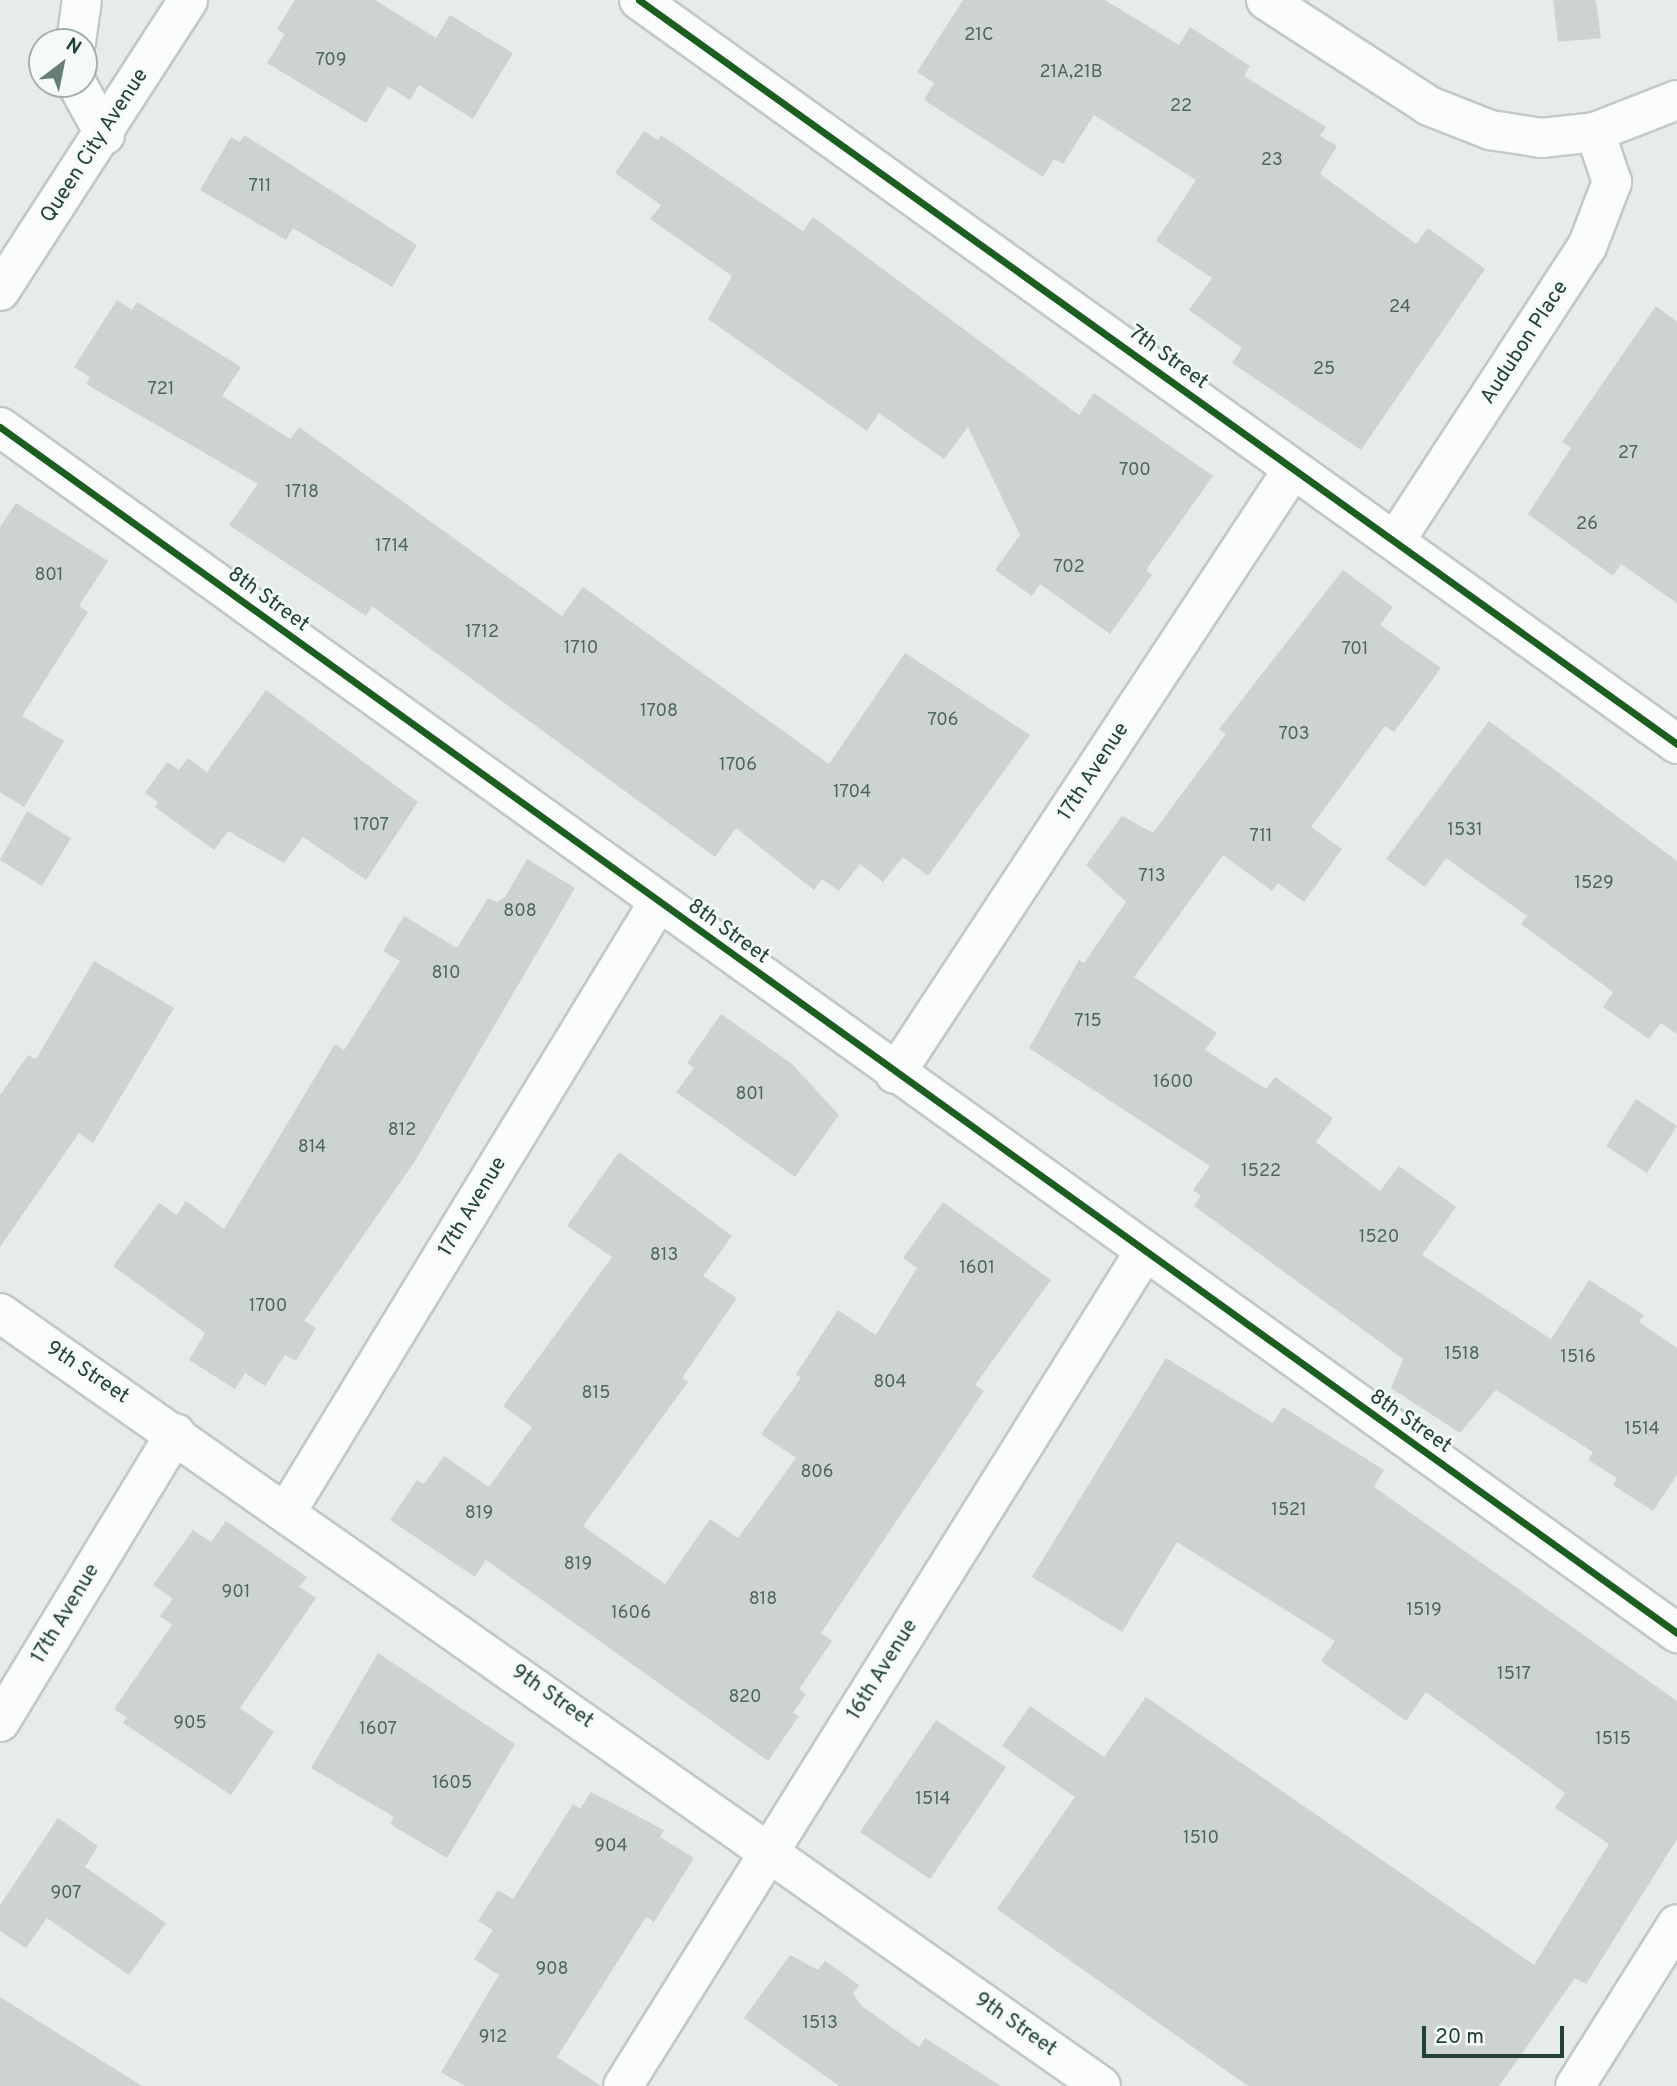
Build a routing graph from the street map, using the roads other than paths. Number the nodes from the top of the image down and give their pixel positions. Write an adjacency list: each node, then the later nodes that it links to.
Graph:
1 (82, 0): 5 (street)
2 (188, 0): 9 (street, Queen City Avenue)
3 (639, 0): 12 (street, 7th Street)
4 (1266, 0): 8 (street)
5 (78, 28)
6 (85, 98): 9 (street)
7 (1677, 100): 8 (street)
8 (1595, 132): 13 (street, Audubon Place)
9 (105, 135): 10 (street, Queen City Avenue)
10 (0, 292)
11 (0, 427): 15 (street, 8th Street)
12 (1293, 469): 13 (street, 7th Street); 16 (street, 17th Avenue)
13 (1395, 541): 14 (street, 7th Street)
14 (1677, 744)
15 (658, 903): 16 (street, 8th Street); 20 (street, 17th Avenue)
16 (895, 1074): 17 (street, 8th Street)
17 (1143, 1254): 21 (street, 8th Street); 23 (street, 16th Avenue)
18 (0, 1313): 19 (street, 9th Street)
19 (176, 1433): 20 (street, 9th Street); 22 (street, 17th Avenue)
20 (288, 1511): 23 (street, 9th Street)
21 (1677, 1633)
22 (0, 1722)
23 (770, 1851): 25 (street, 16th Avenue); 26 (street, 9th Street)
24 (1677, 1924): 27 (street)
25 (623, 2086)
26 (1101, 2086)
27 (1574, 2086)

